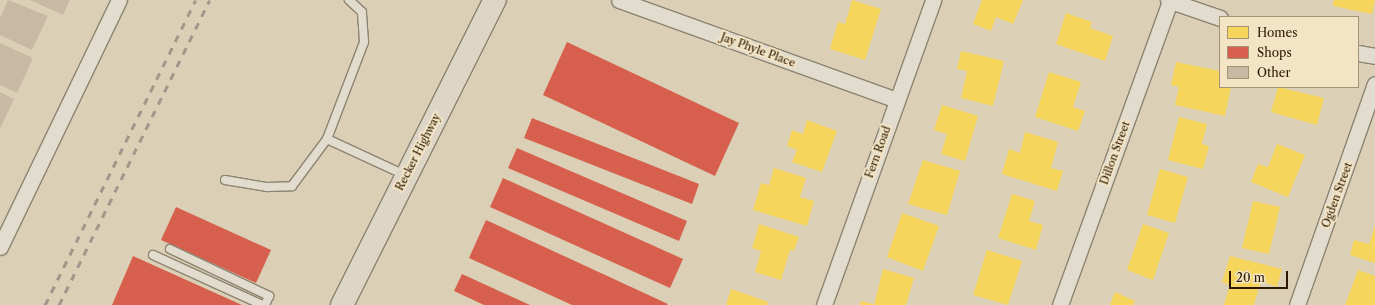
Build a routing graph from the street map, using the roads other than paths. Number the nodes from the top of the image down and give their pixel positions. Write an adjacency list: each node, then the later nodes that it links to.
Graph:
1 (118, 0): 15 (street)
2 (349, 0): 12 (lane)
3 (495, 0): 13 (main road, Recker Highway)
4 (619, 0): 11 (street, Jay Phyle Place)
5 (933, 0): 11 (street, Fern Road)
6 (1169, 0): 7 (street); 22 (street, Dillon Street)
7 (1219, 18)
8 (1359, 53): 9 (street)
9 (1375, 56)
10 (1375, 84): 23 (street, Ogden Street)
11 (897, 100): 21 (street, Fern Road)
12 (327, 139): 13 (lane); 14 (lane)
13 (406, 176): 20 (main road, Recker Highway)
14 (225, 180)
15 (0, 247)
16 (170, 249): 19 (lane)
17 (153, 255): 18 (lane)
18 (262, 305)
19 (265, 305)
20 (342, 305)
21 (824, 305)
22 (1060, 305)
23 (1297, 305)

